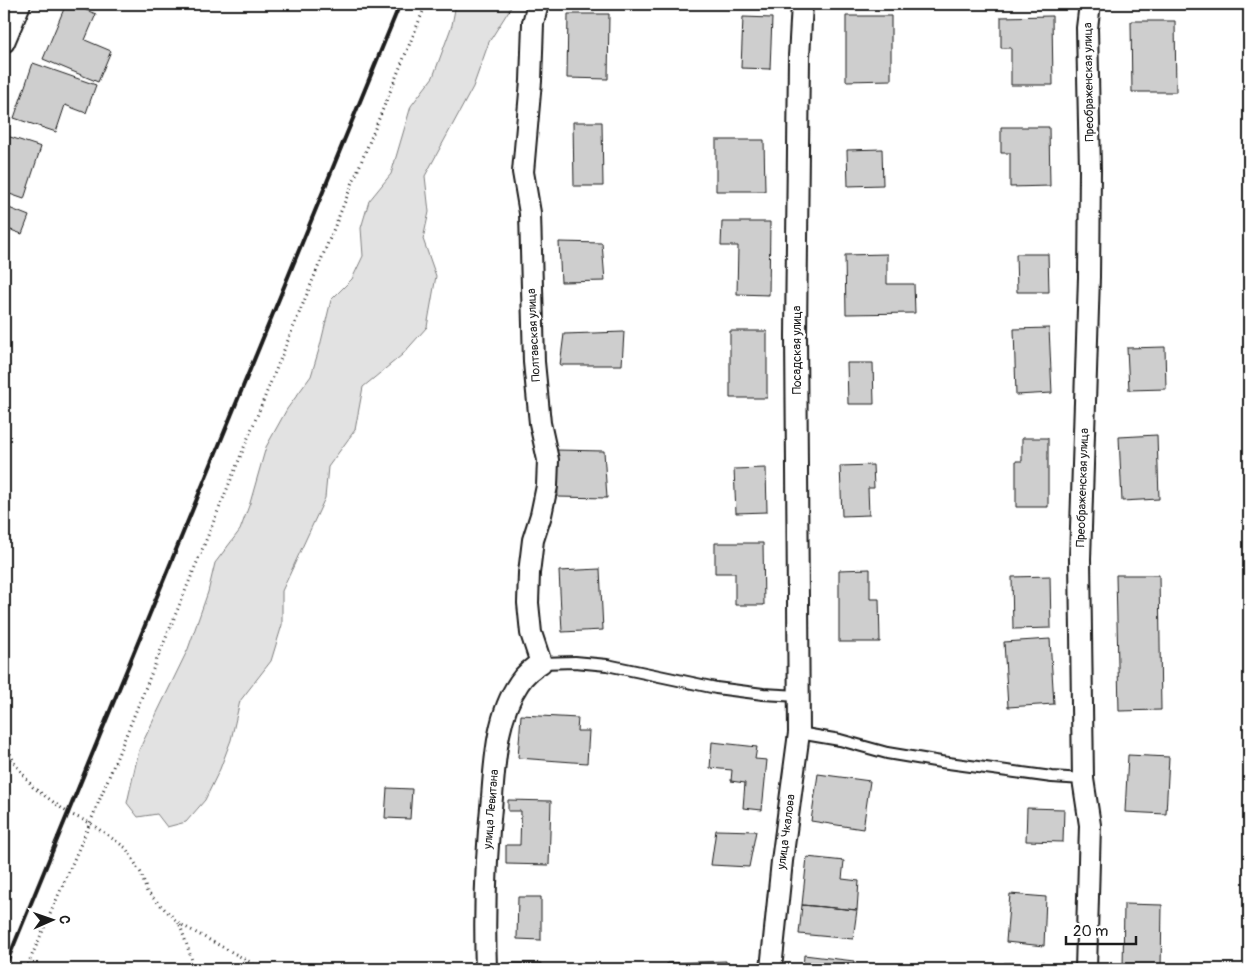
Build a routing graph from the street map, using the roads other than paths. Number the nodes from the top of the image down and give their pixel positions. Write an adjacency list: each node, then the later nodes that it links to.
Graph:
1 (20, 4): 5 (street)
2 (538, 4): 6 (street, Полтавская улица)
3 (802, 4): 7 (street, Посадская улица)
4 (1090, 4): 9 (street, Преображенская улица)
5 (4, 42)
6 (541, 663): 7 (lane); 10 (street, улица Левитана)
7 (799, 696): 8 (street, улица Чкалова)
8 (799, 733): 9 (lane); 11 (street, улица Чкалова)
9 (1083, 779): 12 (street, Преображенская улица)
10 (486, 969)
11 (771, 969)
12 (1086, 969)

